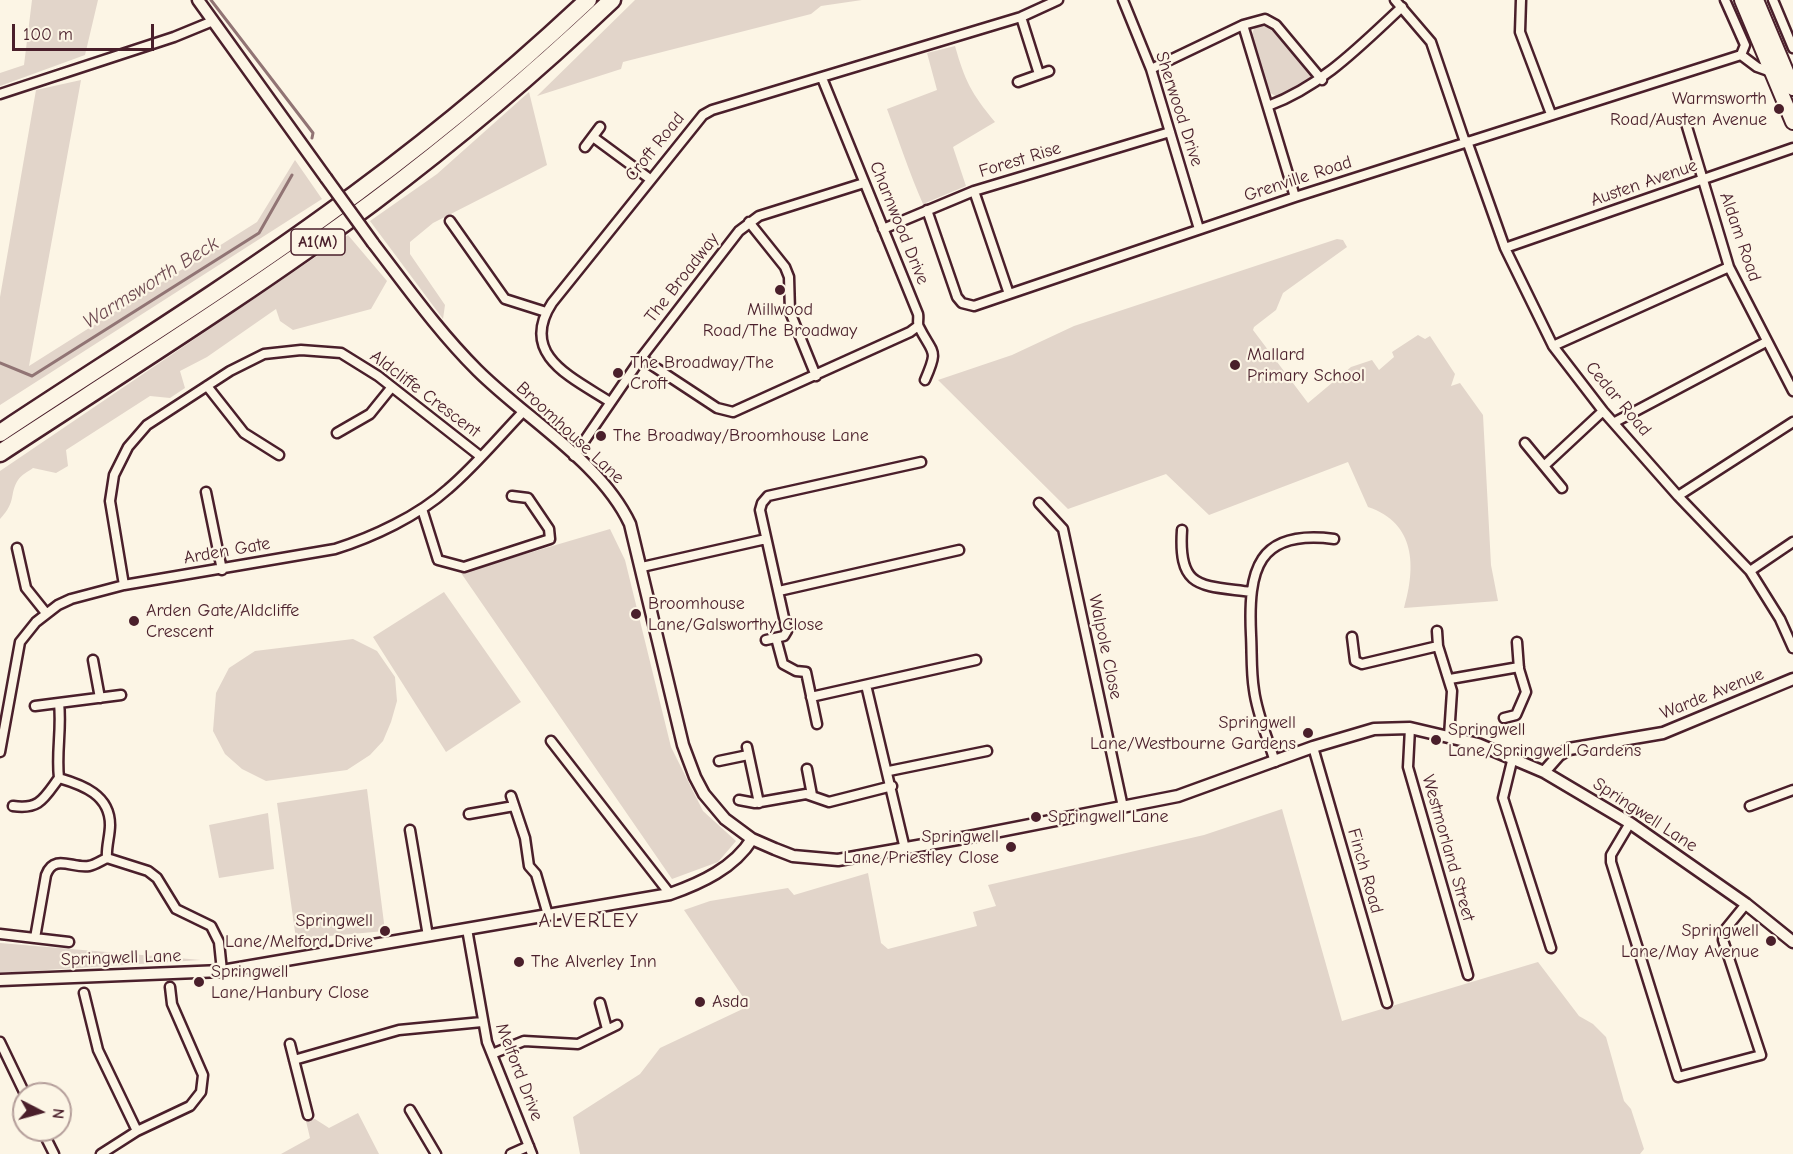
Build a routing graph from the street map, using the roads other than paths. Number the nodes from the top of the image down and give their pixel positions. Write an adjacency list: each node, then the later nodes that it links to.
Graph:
1 (198, 0): 14 (street)
2 (588, 0): 65 (highway, A1(M))
3 (612, 0): 68 (highway, A1(M))
4 (1058, 0): 13 (street, Croft Road)
5 (1123, 0): 18 (street, Sherwood Drive)
6 (1395, 0): 12 (street, Cedar Road)
7 (1521, 0): 28 (street)
8 (1725, 0): 17 (street)
9 (1742, 0): 20 (main road)
10 (1756, 0): 25 (main road)
11 (1773, 0): 16 (street)
12 (1402, 8): 23 (street); 34 (street, Cedar Road)
13 (1021, 16): 21 (street); 22 (street, Croft Road)
14 (213, 21): 26 (street); 62 (street, Broomhouse Lane, bridge)
15 (1243, 26): 18 (street); 23 (street); 27 (street)
16 (1793, 47)
17 (1741, 55): 20 (street); 28 (street, Grenville Road)
18 (1151, 69): 32 (street, Sherwood Drive)
19 (1049, 71): 21 (street)
20 (1771, 72): 30 (main road)
21 (1039, 74): 24 (street)
22 (822, 78): 37 (street, Croft Road); 39 (street, Charnwood Drive)
23 (1322, 80): 27 (street)
24 (1018, 82)
25 (1793, 88)
26 (0, 94)
27 (1268, 106): 41 (street)
28 (1551, 114): 34 (street, Grenville Road)
29 (1685, 120): 38 (street, Aldam Road)
30 (1793, 122)
31 (600, 127): 33 (street)
32 (1170, 132): 40 (street, Forest Rise); 46 (street, Sherwood Drive)
33 (593, 137): 35 (street); 37 (street)
34 (1466, 142): 41 (street, Grenville Road); 47 (street, Cedar Road)
35 (585, 147)
36 (1793, 148): 38 (street, Austen Avenue)
37 (650, 178): 50 (street, Croft Road)
38 (1704, 180): 47 (street, Austen Avenue); 48 (street, Aldam Road)
39 (864, 183): 44 (street, The Broadway); 45 (street, Charnwood Drive)
40 (974, 191): 42 (street, Forest Rise); 49 (street)
41 (1295, 197): 46 (street, Grenville Road)
42 (927, 210): 45 (street, Forest Rise); 49 (street, Grenville Road)
43 (450, 221): 50 (street)
44 (749, 222): 54 (street, The Broadway); 55 (street)
45 (883, 228): 51 (street, Charnwood Drive)
46 (1199, 229): 49 (street, Grenville Road)
47 (1505, 248): 53 (street, Cedar Road)
48 (1729, 267): 52 (street, Aldam Road); 53 (street)
49 (1009, 294)
50 (546, 312): 60 (street)
51 (918, 326): 55 (street); 56 (street, Charnwood Drive)
52 (1766, 342): 59 (street, Aldam Road); 63 (street)
53 (1553, 346): 61 (street, Cedar Road)
54 (641, 358): 55 (street); 60 (street, The Broadway)
55 (816, 376)
56 (925, 380)
57 (207, 386): 58 (street, Aldcliffe Crescent); 69 (street); 89 (street, Aldcliffe Crescent)
58 (391, 388): 66 (street); 70 (street, Aldcliffe Crescent)
59 (1793, 391)
60 (610, 402): 71 (street, The Broadway)
61 (1604, 411): 63 (street, Cedar Road); 73 (street)
62 (522, 413): 70 (street, Arden Gate); 71 (street, Broomhouse Lane)
63 (1615, 422): 77 (street, Cedar Road)
64 (1793, 422): 77 (street)
65 (0, 433)
66 (337, 433)
67 (1525, 442): 73 (street)
68 (0, 453)
69 (279, 455)
70 (480, 456): 79 (street, Arden Gate)
71 (574, 456): 86 (street, Broomhouse Lane)
72 (921, 462): 81 (street)
73 (1544, 466): 74 (street)
74 (1562, 488)
75 (206, 492): 87 (street)
76 (512, 496): 79 (street)
77 (1678, 496): 88 (street, Cedar Road)
78 (1039, 503): 135 (street, Walpole Close)
79 (422, 509): 87 (street, Arden Gate)
80 (1182, 530): 91 (street)
81 (766, 539): 86 (street); 90 (street)
82 (1334, 539): 91 (street)
83 (1793, 542): 88 (street)
84 (16, 548): 92 (street)
85 (959, 550): 90 (street)
86 (642, 567): 139 (street, Broomhouse Lane)
87 (222, 570): 89 (street, Arden Gate)
88 (1750, 572): 99 (street, Cedar Road)
89 (124, 585): 92 (street, Arden Gate)
90 (778, 591): 95 (street)
91 (1251, 592): 121 (street)
92 (46, 613): 118 (street, Arden Gate)
93 (1437, 631): 98 (street)
94 (1352, 637): 98 (street)
95 (776, 638): 96 (street); 107 (street)
96 (766, 640)
97 (1516, 642): 102 (street)
98 (1438, 646): 103 (street)
99 (1793, 648)
100 (93, 660): 108 (street)
101 (976, 660): 105 (street)
102 (1519, 667): 103 (street); 111 (street)
103 (1450, 679): 114 (street)
104 (1793, 679): 124 (street, Warde Avenue)
105 (866, 685): 107 (street); 123 (street)
106 (121, 695): 108 (street)
107 (811, 697): 112 (street)
108 (100, 698): 109 (street)
109 (59, 703): 110 (street); 125 (street)
110 (35, 706)
111 (1504, 718)
112 (817, 724)
113 (1410, 728): 114 (street, Springwell Lane); 116 (street, Springwell Lane); 153 (street, Westmorland Street)
114 (1449, 736): 119 (street, Springwell Lane)
115 (551, 741): 142 (street)
116 (1313, 747): 121 (street, Springwell Lane); 158 (street, Finch Road)
117 (987, 751): 123 (street)
118 (0, 752)
119 (1513, 757): 124 (street, Springwell Lane); 151 (street)
120 (719, 761): 131 (street)
121 (1275, 762): 135 (street, Springwell Lane)
122 (807, 769): 128 (street)
123 (889, 771): 126 (street)
124 (1544, 772): 137 (street, Springwell Lane)
125 (59, 778): 132 (street); 141 (street)
126 (892, 786): 128 (street); 140 (street)
127 (1793, 790): 134 (street)
128 (812, 795): 131 (street)
129 (511, 796): 133 (street)
130 (739, 800): 131 (street)
131 (759, 803)
132 (13, 806)
133 (514, 806): 136 (street); 144 (street)
134 (1750, 806)
135 (1123, 807): 140 (street, Springwell Lane)
136 (469, 814)
137 (1630, 823): 143 (street, Springwell Lane); 143 (street)
138 (411, 830): 147 (street)
139 (752, 840): 140 (street, Springwell Lane); 142 (street, Springwell Lane)
140 (905, 849)
141 (107, 858): 148 (street); 152 (street)
142 (670, 894): 144 (street, Springwell Lane)
143 (1746, 904): 150 (street, Springwell Lane)
144 (548, 915): 145 (street, Springwell Lane)
145 (467, 929): 147 (street, Springwell Lane); 159 (street, Melford Drive)
146 (0, 934): 148 (street)
147 (428, 936): 152 (street, Springwell Lane)
148 (35, 938): 149 (street)
149 (69, 942)
150 (1793, 942)
151 (1551, 948)
152 (222, 971): 154 (street, Springwell Lane)
153 (1468, 975)
154 (0, 980)
155 (170, 987): 169 (street)
156 (84, 993): 169 (street)
157 (600, 1002): 161 (street)
158 (1387, 1003)
159 (482, 1022): 164 (street, Melford Drive); 165 (street)
160 (617, 1025): 161 (street)
161 (607, 1029): 164 (street)
162 (0, 1041): 166 (street)
163 (290, 1044): 165 (street)
164 (492, 1054): 170 (street, Melford Drive)
165 (294, 1060): 168 (street)
166 (19, 1082)
167 (410, 1110): 172 (street)
168 (308, 1115)
169 (137, 1131): 171 (street)
170 (531, 1150): 173 (street)
171 (101, 1154)
172 (436, 1154)
173 (511, 1154)

